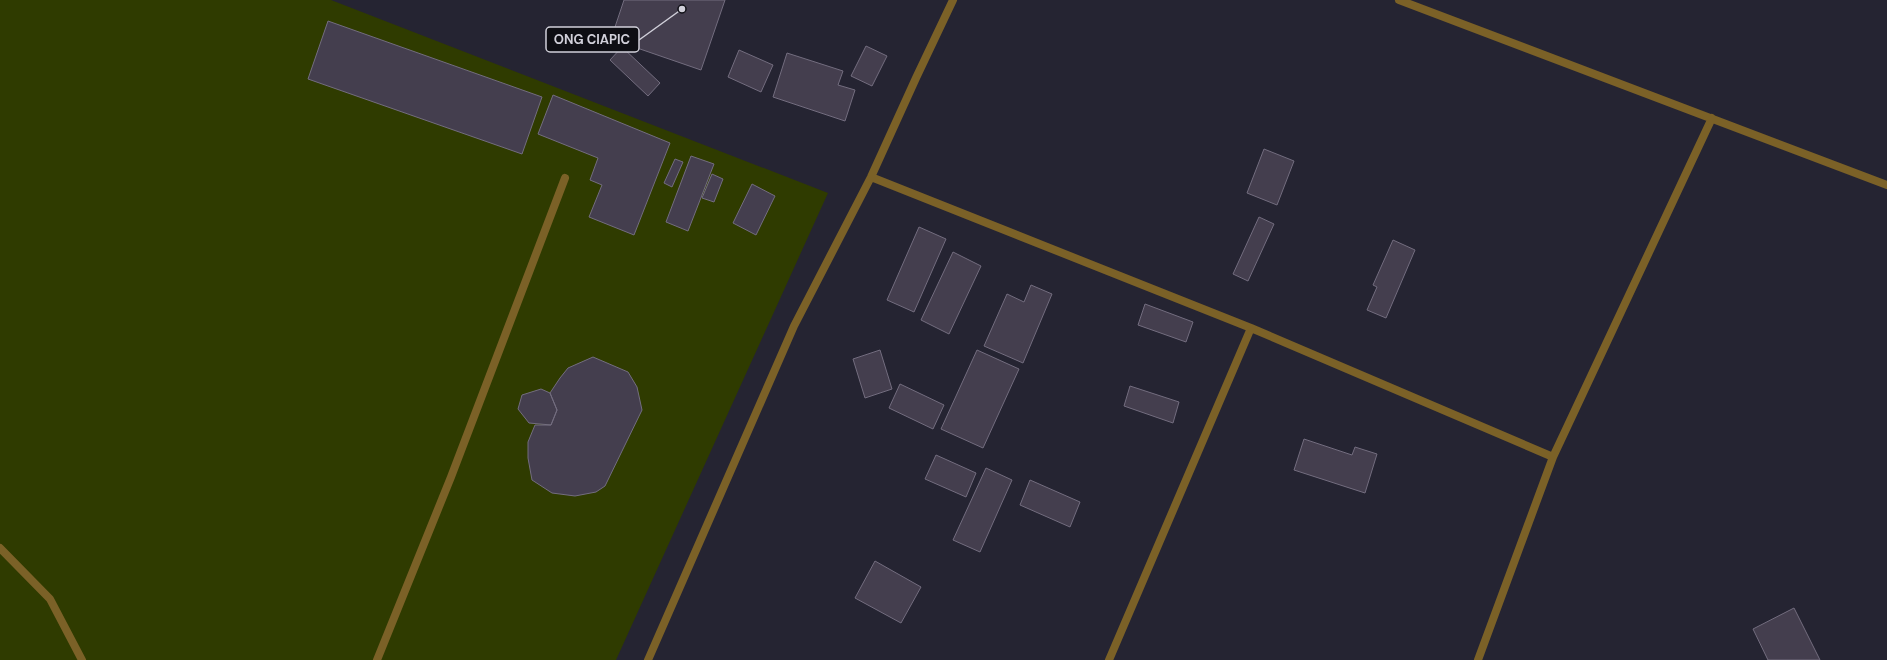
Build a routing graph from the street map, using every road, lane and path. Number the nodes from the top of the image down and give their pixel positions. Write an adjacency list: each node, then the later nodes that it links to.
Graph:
1 (953, 0): 4 (street)
2 (1400, 0): 3 (street)
3 (1712, 118): 6 (street); 8 (street)
4 (871, 177): 7 (street); 12 (street)
5 (565, 178): 11 (street)
6 (1887, 185)
7 (1251, 328): 8 (street); 13 (street)
8 (1553, 457): 14 (street)
9 (0, 548): 10 (street)
10 (82, 660)
11 (377, 660)
12 (648, 660)
13 (1109, 660)
14 (1478, 660)

